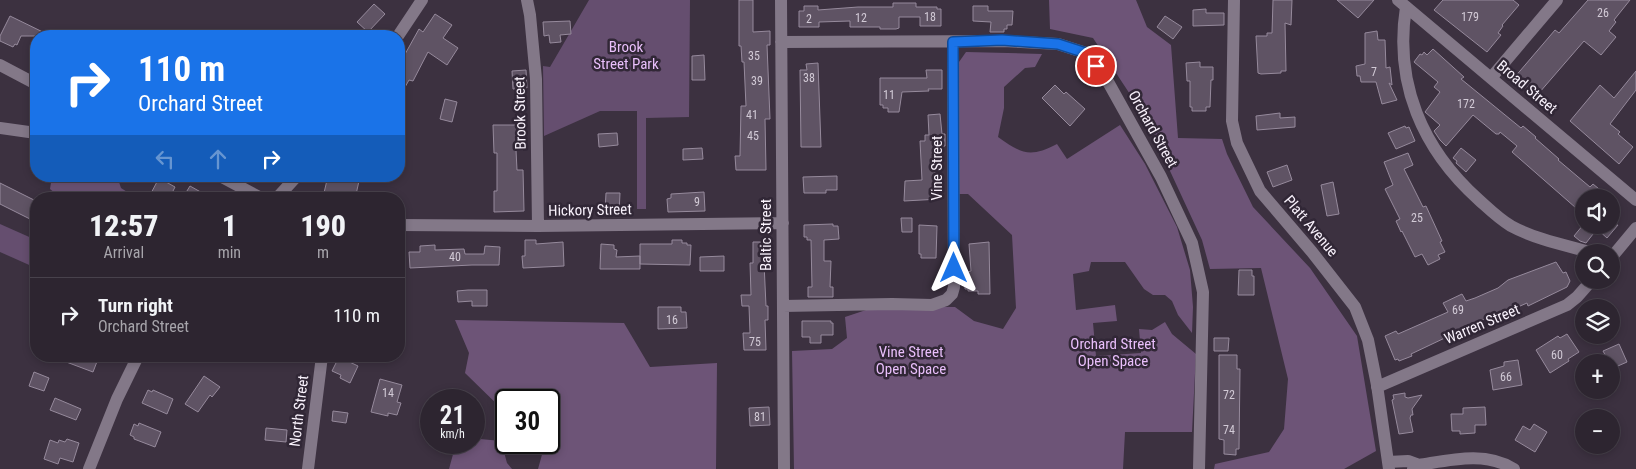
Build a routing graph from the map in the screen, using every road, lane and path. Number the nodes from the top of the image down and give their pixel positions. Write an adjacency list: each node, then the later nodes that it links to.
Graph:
1 (422, 0): 7 (street)
2 (527, 0): 22 (street, Brook Street)
3 (781, 0): 8 (street, Baltic Street)
4 (1234, 0): 30 (street, Platt Avenue)
5 (1557, 0): 11 (street)
6 (1402, 3): 11 (street, Broad Street); 25 (street)
7 (402, 30)
8 (782, 42): 9 (street, Orchard Street); 20 (street, Baltic Street)
9 (953, 42): 27 (street, Vine Street); 36 (street, Orchard Street)
10 (0, 65): 12 (street)
11 (1491, 78): 19 (street, Broad Street)
12 (30, 81)
13 (0, 128): 14 (street)
14 (30, 132)
15 (231, 182): 17 (street)
16 (292, 182): 18 (street)
17 (250, 192)
18 (282, 192)
19 (1636, 200)
20 (783, 223): 22 (street, Hickory Street); 27 (street, Baltic Street)
21 (405, 225): 22 (street, Hickory Street)
22 (538, 226)
23 (1636, 228): 24 (street)
24 (1620, 247)
25 (1575, 248)
26 (1584, 289): 30 (street, Warren Street)
27 (783, 306): 35 (street, Baltic Street)
28 (135, 362): 33 (street)
29 (321, 362): 34 (street, North Street)
30 (1377, 387): 31 (street, Platt Avenue)
31 (1389, 465): 32 (street)
32 (1416, 467): 37 (street)
33 (89, 469)
34 (308, 469)
35 (784, 469)
36 (1199, 469)
37 (1514, 469)

